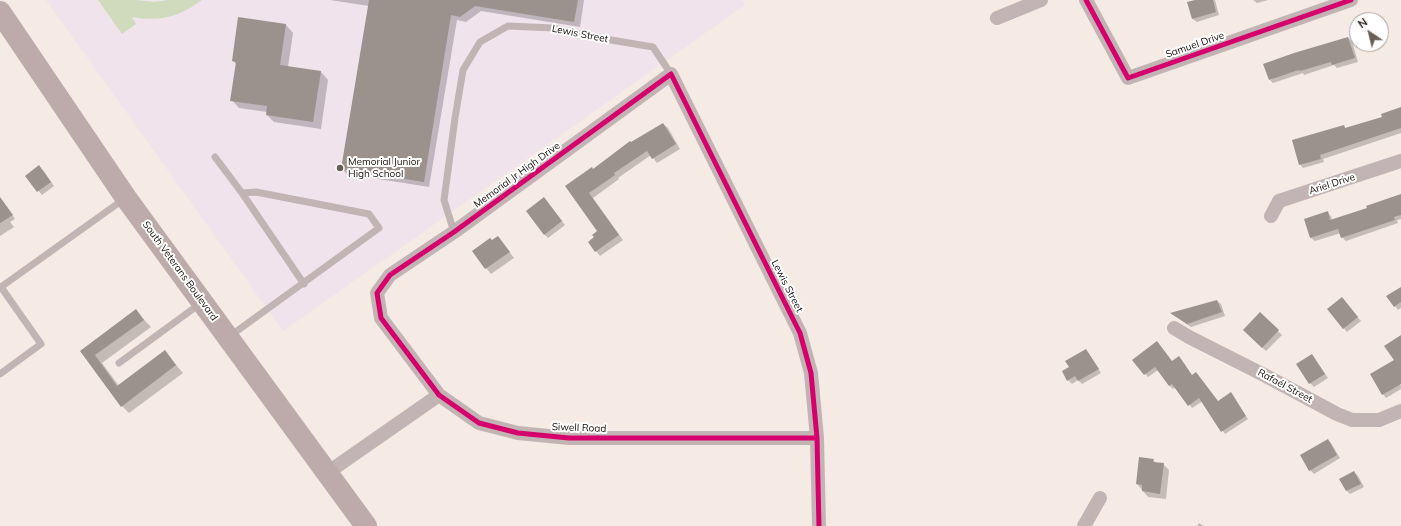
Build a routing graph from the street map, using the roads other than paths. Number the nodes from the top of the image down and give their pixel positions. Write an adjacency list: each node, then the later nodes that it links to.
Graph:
1 (1042, 0): 5 (street)
2 (1086, 0): 3 (street, Samuel Drive)
3 (1351, 0)
4 (0, 12): 10 (main road, South Veterans Boulevard)
5 (997, 18)
6 (671, 74): 12 (street, Memorial Jr High Drive); 12 (lane, Lewis Street); 22 (street, Lewis Street)
7 (216, 157): 9 (lane)
8 (1401, 161): 11 (street, Ariel Drive)
9 (242, 192): 13 (lane); 13 (lane)
10 (126, 198): 15 (main road, South Veterans Boulevard); 19 (lane)
11 (1271, 216)
12 (454, 232): 14 (street, Memorial Jr High Drive)
13 (304, 284): 17 (lane)
14 (377, 292): 20 (street, Siwell Road)
15 (202, 302): 17 (main road, South Veterans Boulevard); 18 (lane)
16 (1174, 328): 21 (street, Rafaél Street)
17 (228, 338): 23 (main road, South Veterans Boulevard)
18 (119, 363)
19 (0, 374)
20 (439, 395): 22 (street, Siwell Road); 23 (street)
21 (1401, 411)
22 (817, 438): 26 (street, Lewis Street)
23 (327, 473): 25 (main road, South Veterans Boulevard)
24 (1100, 498): 27 (street)
25 (366, 526)
26 (819, 526)
27 (1084, 526)

